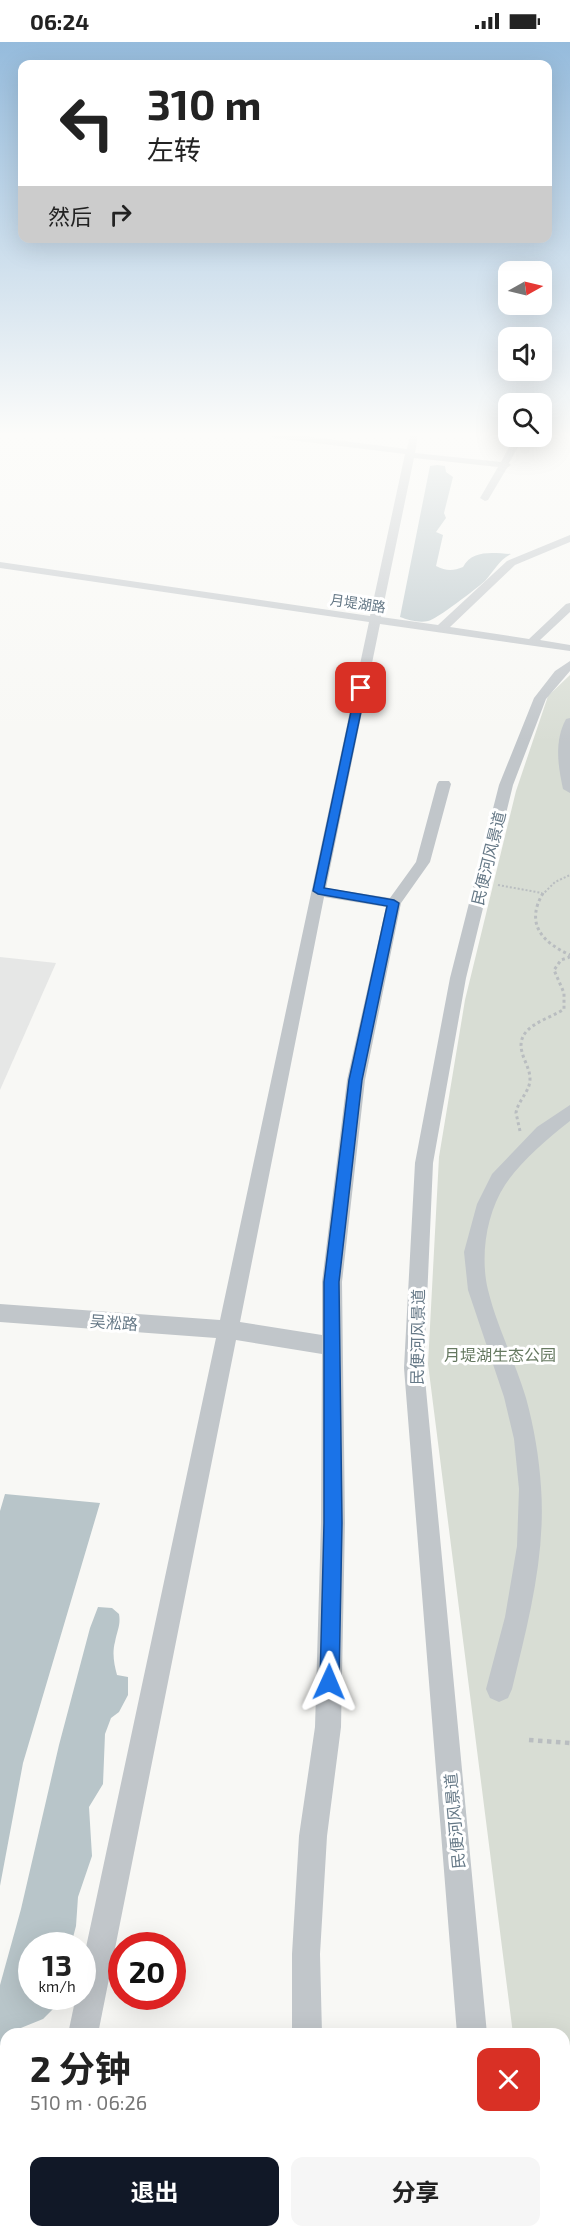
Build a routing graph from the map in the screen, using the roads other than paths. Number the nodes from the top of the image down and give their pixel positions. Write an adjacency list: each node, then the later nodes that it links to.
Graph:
1 (393, 537): 5 (street)
2 (570, 538): 6 (street)
3 (0, 565): 5 (street, 月堤湖路)
4 (570, 606): 7 (street)
5 (376, 621): 6 (street, 月堤湖路); 13 (street)
6 (440, 630): 7 (street, 月堤湖路)
7 (531, 643): 8 (street, 月堤湖路)
8 (570, 648)
9 (570, 665): 22 (street, 民便河风景道)
10 (570, 722): 12 (street)
11 (444, 784): 14 (street)
12 (570, 789)
13 (318, 891): 14 (street); 17 (street)
14 (394, 903): 18 (street)
15 (570, 1112): 19 (street)
16 (0, 1313): 17 (street, 吴淞路)
17 (229, 1330): 18 (street, 吴淞路); 20 (street)
18 (334, 1346): 21 (street)
19 (499, 1689)
20 (84, 2028)
21 (307, 2028)
22 (471, 2028)

